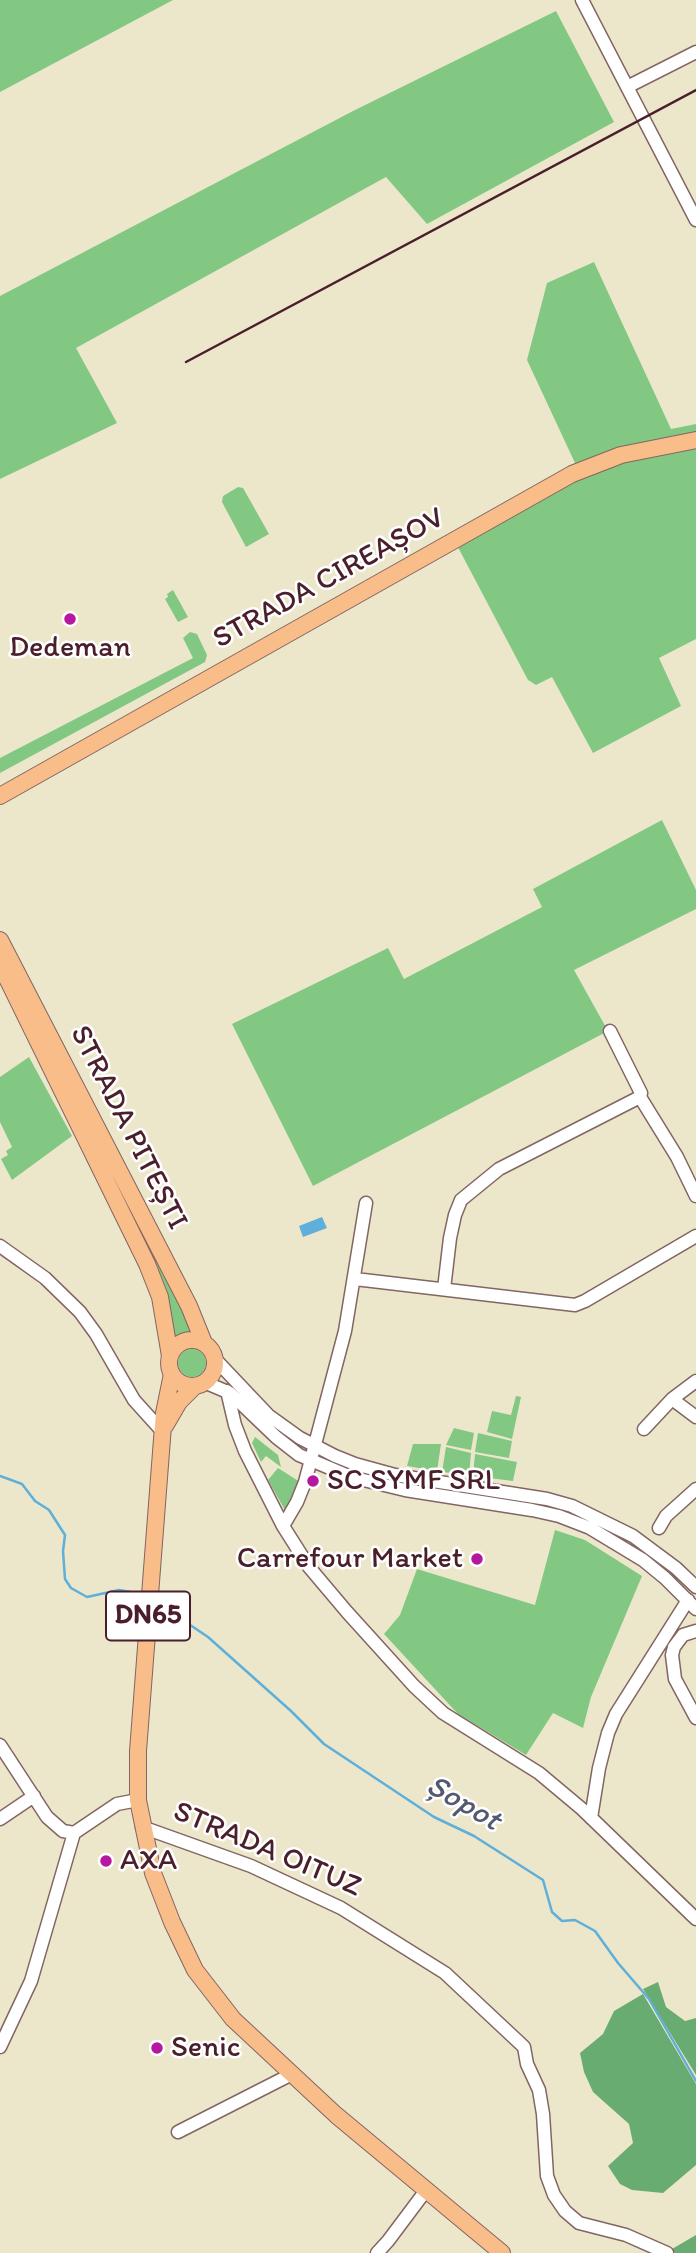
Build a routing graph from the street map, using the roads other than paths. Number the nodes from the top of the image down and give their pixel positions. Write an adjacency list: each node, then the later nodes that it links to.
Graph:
1 (582, 0): 3 (street)
2 (696, 51): 3 (street)
3 (627, 87): 4 (street)
4 (696, 220)
5 (696, 440): 6 (main road, STRADA CIREAȘOV)
6 (0, 796)
7 (0, 940): 10 (main road, STRADA PITEȘTI)
8 (0, 964): 10 (main road, STRADA PITEȘTI)
9 (610, 1031): 11 (street)
10 (40, 1032): 18 (main road, STRADA PITEȘTI); 19 (main road, STRADA PITEȘTI)
11 (640, 1097): 12 (street); 17 (street)
12 (696, 1196)
13 (366, 1203): 16 (street)
14 (696, 1236): 17 (street)
15 (0, 1246): 29 (street)
16 (355, 1279): 17 (street); 30 (street)
17 (444, 1289)
18 (204, 1343): 19 (main road); 20 (main road)
19 (170, 1356): 21 (main road)
20 (214, 1358): 23 (main road); 30 (street)
21 (172, 1374): 23 (main road); 29 (main road, STRADA OITUZ / DN65)
22 (696, 1381): 25 (street)
23 (199, 1384): 24 (street); 29 (main road, STRADA OITUZ / DN65)
24 (227, 1391): 27 (street); 31 (street)
25 (672, 1399): 26 (street); 28 (street)
26 (696, 1417)
27 (265, 1428): 31 (street); 32 (street)
28 (644, 1429)
29 (162, 1431): 45 (main road, STRADA OITUZ / DN65)
30 (315, 1446): 32 (street); 36 (street)
31 (245, 1451): 34 (street)
32 (311, 1461): 34 (street); 36 (street)
33 (696, 1489): 35 (street)
34 (283, 1526): 46 (street)
35 (659, 1528)
36 (607, 1529): 37 (street); 38 (street)
37 (660, 1555): 38 (street); 39 (street)
38 (651, 1566): 40 (street)
39 (696, 1587)
40 (692, 1604): 46 (street)
41 (696, 1631): 42 (street)
42 (696, 1718)
43 (0, 1745): 44 (street)
44 (34, 1797): 47 (street); 49 (street)
45 (138, 1800): 48 (main road, STRADA OITUZ / DN65); 49 (street)
46 (591, 1818): 50 (street)
47 (0, 1819)
48 (142, 1827): 52 (main road, DN65); 57 (street, STRADA OITUZ)
49 (74, 1833): 51 (street)
50 (696, 1919)
51 (0, 2047)
52 (292, 2074): 53 (street); 54 (main road, DN65)
53 (178, 2132)
54 (427, 2189): 55 (street); 56 (main road, DN65)
55 (377, 2253)
56 (502, 2253)
57 (667, 2253)

